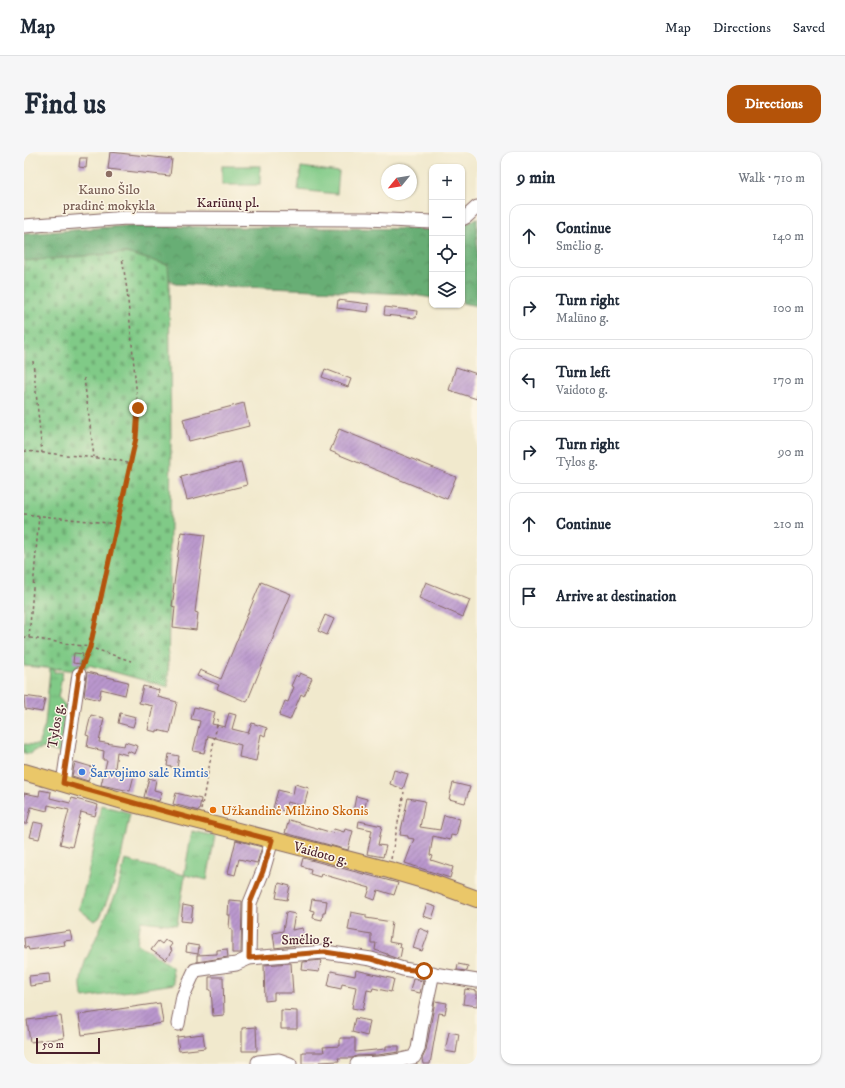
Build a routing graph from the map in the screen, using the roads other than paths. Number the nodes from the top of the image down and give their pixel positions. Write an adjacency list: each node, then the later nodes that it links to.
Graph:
1 (477, 207): 2 (street)
2 (465, 218)
3 (429, 222): 4 (street, Kariūnų pl.)
4 (24, 226)
5 (79, 674): 7 (street, Tylos g.)
6 (24, 772): 7 (main road, Vaidoto g.)
7 (63, 783): 8 (main road, Vaidoto g.)
8 (272, 840): 9 (main road, Vaidoto g.); 10 (street)
9 (477, 899)
10 (249, 958): 11 (street, Smėlio g.); 13 (street, Smėlio g.)
11 (433, 973): 12 (street, Smėlio g.); 16 (street)
12 (477, 981)
13 (178, 1024)
14 (258, 1064): 15 (street)
15 (290, 1064)
16 (357, 1064)

